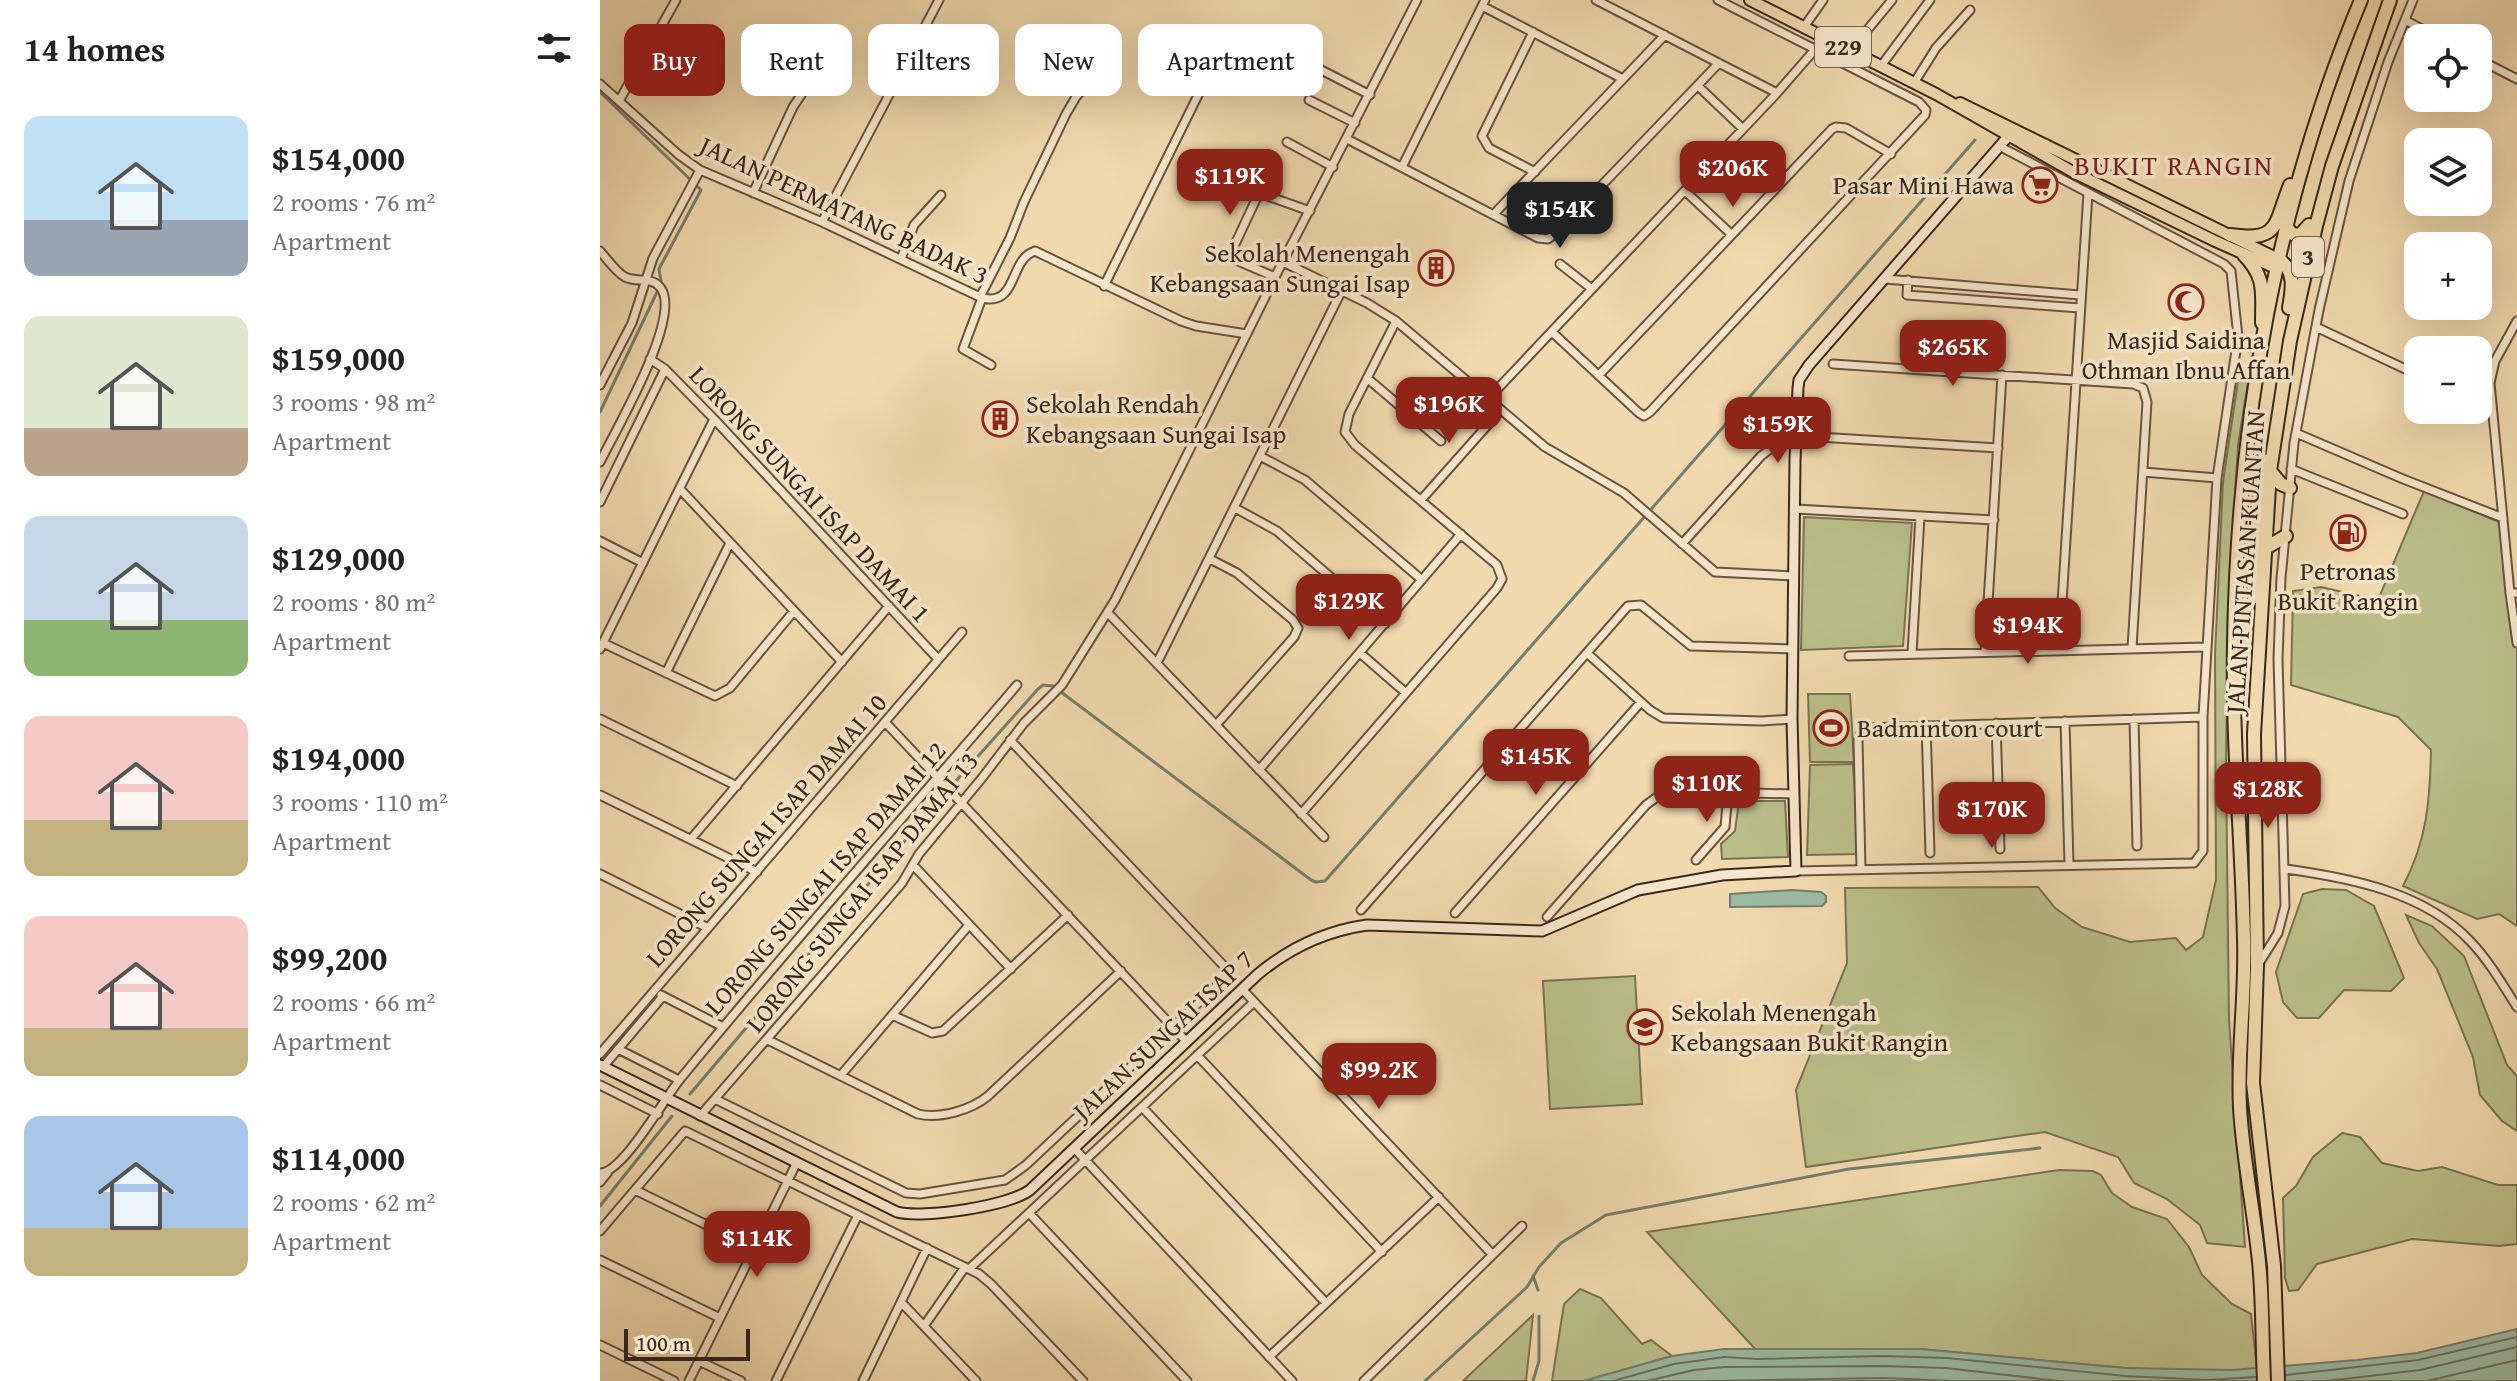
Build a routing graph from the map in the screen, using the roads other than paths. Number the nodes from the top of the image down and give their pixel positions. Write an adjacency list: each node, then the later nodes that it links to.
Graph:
1 (676, 0): 37 (street)
2 (939, 0): 56 (street)
3 (1417, 0): 33 (street, LORONG SUNGAI ISAP DAMAI 13)
4 (1596, 0): 19 (street)
5 (1718, 0): 21 (street)
6 (1750, 0): 17 (main road, 229)
7 (1823, 0): 17 (street)
8 (1892, 0): 23 (street)
9 (1930, 0): 25 (street)
10 (2361, 0): 44 (highway, JALAN PINTASAN KUANTAN / 3)
11 (2390, 0): 22 (highway, JALAN PINTASAN KUANTAN / 3)
12 (2413, 0): 15 (street)
13 (1484, 3): 18 (street); 47 (street)
14 (1970, 10): 29 (street)
15 (2405, 20): 16 (street); 79 (street)
16 (2413, 24)
17 (1804, 27): 20 (main road, 229)
18 (1533, 32): 27 (street); 49 (street)
19 (1665, 35): 24 (street); 27 (street)
20 (1825, 38): 21 (street); 23 (main road, 229)
21 (1816, 49): 32 (street); 45 (street)
22 (2372, 49): 57 (highway); 106 (highway, JALAN PINTASAN KUANTAN / 3)
23 (1850, 51): 25 (main road, 229)
24 (1719, 63): 31 (street); 32 (street)
25 (1881, 66): 29 (main road, 229)
26 (2492, 66): 28 (street)
27 (1623, 79): 49 (street)
28 (2517, 79)
29 (1914, 83): 40 (main road, 229)
30 (600, 84): 37 (street, JALAN PERMATANG BADAK 3)
31 (1698, 86): 39 (street); 55 (street)
32 (1777, 93): 39 (street)
33 (1370, 95): 38 (street, LORONG SUNGAI ISAP DAMAI 13); 71 (street)
34 (800, 96): 51 (street)
35 (1077, 96): 75 (street)
36 (1309, 100): 38 (street)
37 (619, 101): 48 (street, JALAN PERMATANG BADAK 3)
38 (1355, 123): 41 (street, LORONG SUNGAI ISAP DAMAI 13)
39 (1743, 129): 50 (street)
40 (2012, 133): 43 (street); 60 (main road, 229); 62 (main road, 229)
41 (1347, 139): 46 (street, LORONG SUNGAI ISAP DAMAI 13); 47 (street)
42 (1287, 142): 46 (street)
43 (2001, 147): 52 (street); 68 (street)
44 (2307, 150): 58 (highway, JALAN PINTASAN KUANTAN / 3); 60 (highway)
45 (1891, 154): 59 (street); 88 (street)
46 (1333, 167): 54 (street, LORONG SUNGAI ISAP DAMAI 13)
47 (1402, 167): 55 (street)
48 (700, 170): 51 (street, JALAN PERMATANG BADAK 3); 69 (street)
49 (1535, 172): 55 (street)
50 (1685, 191): 59 (street); 72 (street)
51 (753, 193): 56 (street, JALAN PERMATANG BADAK 3)
52 (2088, 193): 74 (street); 108 (street)
53 (941, 195): 63 (street)
54 (1310, 211): 64 (street, LORONG SUNGAI ISAP DAMAI 13); 67 (street)
55 (1494, 214)
56 (822, 222): 63 (street, JALAN PERMATANG BADAK 3)
57 (2309, 225): 58 (highway); 66 (highway)
58 (2286, 226): 66 (highway, JALAN PINTASAN KUANTAN / 3)
59 (1731, 234): 88 (street)
60 (2230, 235): 66 (main road, 229)
61 (600, 252): 69 (street)
62 (2244, 255): 66 (main road, 229); 82 (highway)
63 (901, 259): 75 (street, JALAN PERMATANG BADAK 3)
64 (1283, 262): 67 (street, LORONG SUNGAI ISAP DAMAI 13); 73 (street)
65 (1560, 264): 72 (street)
66 (2282, 265): 82 (highway, JALAN PINTASAN KUANTAN / 3); 133 (highway)
67 (1275, 277): 81 (street, LORONG SUNGAI ISAP DAMAI 13)
68 (1885, 279): 70 (street); 114 (street)
69 (646, 280): 83 (street); 92 (street)
70 (1908, 280): 74 (street); 76 (street)
71 (1104, 286): 75 (street, JALAN PERMATANG BADAK 3); 81 (street, JALAN PERMATANG BADAK 3)
72 (1592, 289): 80 (street)
73 (1342, 290): 77 (street); 103 (street)
74 (2080, 295): 76 (street)
75 (981, 298): 85 (street)
76 (2080, 308): 91 (street)
77 (1396, 321): 90 (street); 94 (street)
78 (2517, 321): 93 (street)
79 (2316, 327): 86 (street); 98 (street)
80 (1552, 332): 88 (street); 94 (street)
81 (1247, 334): 132 (street, LORONG SUNGAI ISAP DAMAI 13)
82 (2261, 354): 251 (highway, JALAN PINTASAN KUANTAN / 3)
83 (650, 359): 87 (street, LORONG SUNGAI ISAP DAMAI 1); 104 (street)
84 (1833, 364): 89 (street)
85 (991, 365)
86 (2404, 368)
87 (665, 369): 97 (street, LORONG SUNGAI ISAP DAMAI 1); 112 (street)
88 (1599, 375)
89 (2002, 375): 91 (street); 101 (street)
90 (1367, 378): 100 (street); 111 (street)
91 (2075, 380): 107 (street); 141 (street)
92 (600, 385)
93 (2492, 388)
94 (1488, 399): 95 (street)
95 (1501, 410): 111 (street); 123 (street)
96 (2492, 418): 117 (street)
97 (714, 419): 110 (street); 130 (street, LORONG SUNGAI ISAP DAMAI 1)
98 (2296, 433): 105 (street); 117 (street)
99 (1818, 437): 101 (street)
100 (1441, 441)
101 (1998, 448): 118 (street)
102 (1777, 449): 123 (street)
103 (1260, 456): 113 (street); 128 (street)
104 (600, 462)
105 (2291, 469): 109 (street); 115 (street)
106 (2270, 471): 109 (highway); 124 (highway, JALAN PINTASAN KUANTAN / 3)
107 (2143, 472): 108 (street); 139 (street)
108 (2217, 478): 138 (street)
109 (2290, 488): 120 (street)
110 (680, 489): 122 (street); 126 (street)
111 (1421, 500): 119 (street)
112 (600, 502)
113 (1235, 508): 125 (street); 134 (street)
114 (1795, 509): 116 (street); 127 (street)
115 (2403, 514)
116 (1920, 516): 118 (street); 145 (street)
117 (2503, 518): 129 (street)
118 (1994, 520): 142 (street)
119 (1461, 534): 128 (street); 152 (street)
120 (2286, 536): 124 (highway); 181 (street)
121 (600, 541): 126 (street)
122 (730, 543): 131 (street); 150 (street)
123 (1682, 544): 127 (street)
124 (2264, 549): 133 (highway, JALAN PINTASAN KUANTAN / 3)
125 (1210, 559): 149 (street); 161 (street)
126 (643, 563): 137 (street)
127 (1794, 576): 140 (street)
128 (1422, 580): 134 (street)
129 (2514, 593): 136 (street)
130 (889, 606): 147 (street, LORONG SUNGAI ISAP DAMAI 1); 148 (street)
131 (794, 611): 148 (street); 150 (street)
132 (1108, 613): 149 (street); 163 (street, LORONG SUNGAI ISAP DAMAI 13)
133 (2259, 615): 191 (highway, JALAN PINTASAN KUANTAN / 3)
134 (1385, 624): 143 (street)
135 (962, 632): 147 (street, LORONG SUNGAI ISAP DAMAI 10)
136 (2517, 643)
137 (602, 646): 150 (street)
138 (2206, 647): 139 (street); 154 (street)
139 (2132, 648): 141 (street)
140 (1793, 649): 144 (street); 156 (street)
141 (2059, 650): 142 (street)
142 (1985, 652): 145 (street)
143 (1360, 653): 152 (street); 164 (street)
144 (1587, 653): 153 (street); 185 (street)
145 (1912, 653): 146 (street)
146 (1849, 656)
147 (938, 659): 159 (street, LORONG SUNGAI ISAP DAMAI 10)
148 (842, 662): 166 (street)
149 (1157, 663): 161 (street)
150 (666, 673)
151 (1017, 685): 165 (street, LORONG SUNGAI ISAP DAMAI 12)
152 (1406, 693): 171 (street)
153 (1641, 702): 156 (street); 186 (street)
154 (2203, 717): 157 (street); 178 (street)
155 (600, 719): 166 (street)
156 (1792, 719): 168 (street)
157 (2134, 719): 158 (street); 174 (street)
158 (2065, 721): 160 (street); 178 (street)
159 (885, 722): 165 (street); 183 (street, LORONG SUNGAI ISAP DAMAI 10)
160 (1996, 723): 162 (street); 175 (street)
161 (1216, 725): 164 (street)
162 (1926, 725): 176 (street); 180 (street)
163 (1010, 740): 170 (street, LORONG SUNGAI ISAP DAMAI 13); 201 (street)
164 (1259, 770): 171 (street)
165 (938, 777): 170 (street); 200 (street, LORONG SUNGAI ISAP DAMAI 12)
166 (737, 786): 173 (street)
167 (1728, 793): 168 (street); 177 (street); 188 (street)
168 (1793, 794): 182 (street)
169 (600, 795): 173 (street)
170 (962, 803): 179 (street, LORONG SUNGAI ISAP DAMAI 13); 187 (street)
171 (1301, 814): 172 (street)
172 (1324, 837)
173 (691, 839): 183 (street)
174 (2137, 846)
175 (2000, 849)
176 (1930, 853)
177 (1696, 860)
178 (2069, 864): 180 (street)
179 (913, 865): 189 (street); 202 (street, LORONG SUNGAI ISAP DAMAI 13)
180 (1861, 869): 182 (street)
181 (2286, 869): 191 (street); 198 (street)
182 (1796, 871): 194 (street, JALAN SUNGAI ISAP 7)
183 (757, 872): 190 (street, LORONG SUNGAI ISAP DAMAI 10)
184 (600, 874): 190 (street)
185 (1361, 910)
186 (1455, 913)
187 (1068, 915): 192 (street); 193 (street)
188 (1547, 917)
189 (969, 925): 192 (street); 199 (street)
190 (708, 928): 195 (street, LORONG SUNGAI ISAP DAMAI 10)
191 (2257, 966): 252 (highway, JALAN PINTASAN KUANTAN / 3)
192 (1011, 969): 199 (street)
193 (1121, 971): 201 (street); 208 (street)
194 (1242, 989): 197 (street); 203 (street, JALAN SUNGAI ISAP 7)
195 (654, 992): 196 (street); 205 (street, LORONG SUNGAI ISAP DAMAI 10)
196 (663, 996): 200 (street); 204 (street)
197 (1254, 1002): 206 (street); 223 (street)
198 (2517, 1007)
199 (892, 1015): 208 (street)
200 (723, 1027): 209 (street, LORONG SUNGAI ISAP DAMAI 12)
201 (1173, 1027): 203 (street); 212 (street)
202 (768, 1040): 208 (street); 212 (street, LORONG SUNGAI ISAP DAMAI 13)
203 (1187, 1042): 216 (street, JALAN SUNGAI ISAP 7)
204 (618, 1049): 207 (street); 209 (street)
205 (600, 1054)
206 (1197, 1055): 213 (street); 230 (street)
207 (602, 1066): 211 (street, JALAN SUNGAI ISAP 7)
208 (841, 1075)
209 (679, 1080): 211 (street, LORONG SUNGAI ISAP DAMAI 12)
210 (600, 1085): 214 (street)
211 (665, 1098): 214 (street, LORONG SUNGAI ISAP DAMAI 12); 215 (street, JALAN SUNGAI ISAP 7)
212 (715, 1099): 215 (street, LORONG SUNGAI ISAP DAMAI 13)
213 (1142, 1107): 217 (street); 235 (street)
214 (658, 1114): 219 (street, LORONG SUNGAI ISAP DAMAI 12)
215 (700, 1116): 218 (street, JALAN SUNGAI ISAP 7)
216 (1074, 1148): 217 (street); 218 (street, JALAN SUNGAI ISAP 7)
217 (1085, 1160): 224 (street); 239 (street)
218 (797, 1162): 220 (street)
219 (604, 1172): 221 (street, LORONG SUNGAI ISAP DAMAI 12)
220 (788, 1180): 222 (street); 225 (street); 228 (street)
221 (600, 1182)
222 (635, 1190): 227 (street); 228 (street)
223 (1439, 1197): 230 (street); 231 (street)
224 (1029, 1213): 233 (street); 248 (street)
225 (858, 1215): 229 (street); 245 (street)
226 (1522, 1226): 231 (street)
227 (600, 1231)
228 (754, 1248): 236 (street)
229 (927, 1248): 233 (street); 234 (street)
230 (1382, 1252): 235 (street)
231 (1492, 1254): 250 (street)
232 (600, 1260): 236 (street)
233 (967, 1268): 237 (street); 247 (street)
234 (901, 1302): 237 (street); 241 (street)
235 (1326, 1303): 239 (street)
236 (720, 1318): 240 (street)
237 (924, 1326): 246 (street)
238 (600, 1345): 242 (street)
239 (1269, 1357): 249 (street)
240 (699, 1361): 243 (street); 244 (street)
241 (867, 1379)
242 (674, 1381)
243 (689, 1381)
244 (741, 1381)
245 (776, 1381)
246 (976, 1381)
247 (1083, 1381)
248 (1187, 1381)
249 (1292, 1381)
250 (1364, 1381)
251 (2264, 1381)
252 (2278, 1381)

